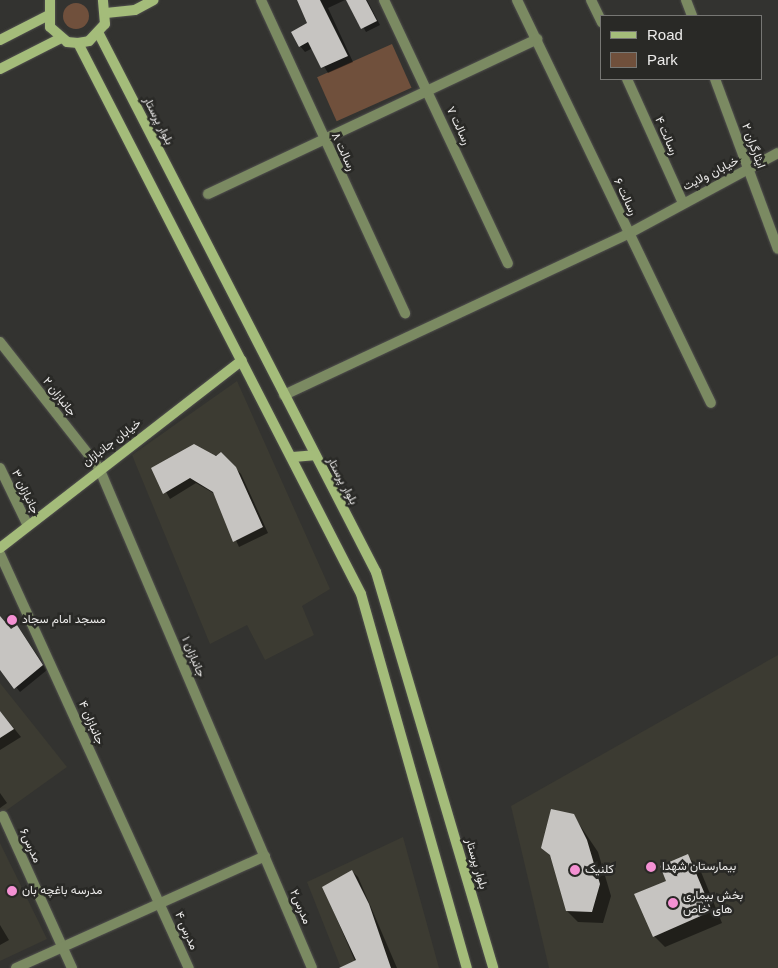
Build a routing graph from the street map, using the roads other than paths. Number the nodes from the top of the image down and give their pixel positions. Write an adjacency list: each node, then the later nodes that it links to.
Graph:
1 (50, 0): 11 (main road)
2 (103, 0): 9 (main road)
3 (154, 0): 9 (main road)
4 (261, 0): 22 (street, رسالت ۸)
5 (384, 0): 21 (street, رسالت ۷)
6 (516, 0): 15 (street, رسالت ۶)
7 (591, 0): 12 (street)
8 (686, 0): 10 (street)
9 (106, 12): 13 (main road)
10 (692, 15)
11 (48, 16): 14 (main road); 16 (main road)
12 (600, 19)
13 (99, 34): 17 (main road); 33 (main road, بلوار پرستار)
14 (61, 38): 17 (main road); 18 (main road)
15 (537, 38): 21 (street); 27 (street, رسالت ۶)
16 (0, 40)
17 (78, 43): 32 (main road)
18 (0, 69)
19 (627, 80): 26 (street, رسالت ۴)
20 (715, 80): 24 (street, ایثارگران ۲)
21 (428, 89): 22 (street); 29 (street, رسالت ۷)
22 (322, 137): 25 (street); 30 (street, رسالت ۸)
23 (778, 153): 24 (street, خیابان ولایت)
24 (748, 169): 26 (street, خیابان ولایت); 28 (street, ایثارگران ۲)
25 (208, 194)
26 (683, 203): 27 (street, خیابان ولایت)
27 (628, 234): 33 (street, خیابان ولایت); 34 (street, رسالت ۶)
28 (778, 249)
29 (508, 263)
30 (405, 313)
31 (0, 342): 38 (street, جانبازان ۲)
32 (242, 360): 36 (main road); 38 (main road, خیابان جانبازان)
33 (284, 395): 35 (main road, بلوار پرستار)
34 (711, 403)
35 (314, 455): 36 (main road); 51 (main road, بلوار پرستار)
36 (293, 457): 50 (main road)
37 (0, 468): 39 (street, جانبازان ۳)
38 (99, 468): 39 (main road, خیابان جانبازان); 43 (street, جانبازان ۱)
39 (28, 526): 40 (main road, خیابان جانبازان)
40 (0, 548)
41 (0, 554): 44 (street, جانبازان ۴)
42 (3, 816): 45 (street, مدرس۶)
43 (264, 856): 44 (street); 49 (street, مدرس۲)
44 (160, 904): 45 (street); 48 (street, مدرس ۴)
45 (62, 948): 46 (street); 47 (street, مدرس۶)
46 (16, 968)
47 (72, 968)
48 (189, 968)
49 (312, 968)
50 (467, 968)
51 (492, 968)

